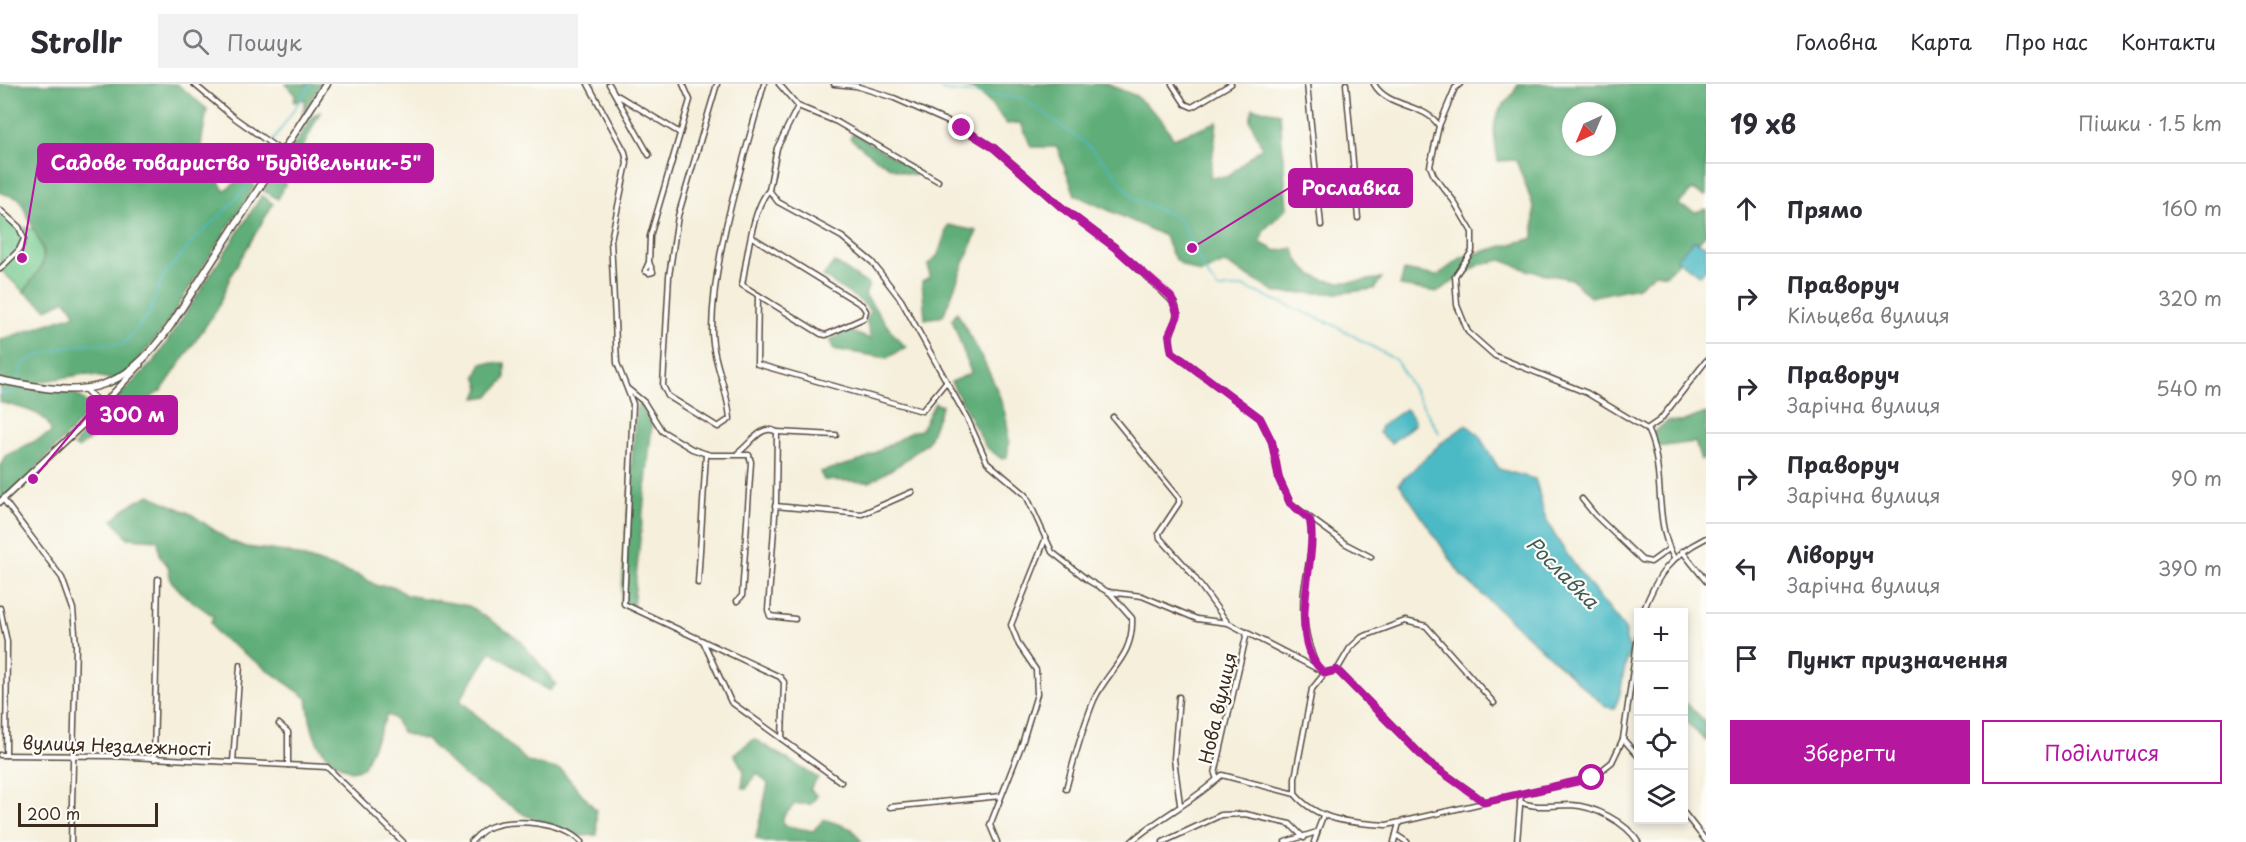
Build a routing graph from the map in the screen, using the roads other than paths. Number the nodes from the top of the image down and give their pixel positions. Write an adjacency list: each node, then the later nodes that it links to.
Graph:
1 (194, 84): 20 (street)
2 (326, 84): 20 (main road)
3 (588, 84): 35 (street)
4 (609, 84): 16 (street)
5 (683, 84): 19 (street)
6 (717, 84): 7 (street)
7 (764, 84)
8 (779, 84): 17 (street)
9 (834, 84): 48 (street)
10 (1172, 84): 11 (street)
11 (1231, 84)
12 (1307, 84): 26 (street)
13 (1346, 84): 25 (street)
14 (1374, 84): 18 (street)
15 (1460, 84): 18 (street)
16 (615, 93): 19 (street); 21 (street)
17 (798, 106): 22 (street); 23 (street)
18 (1438, 126): 39 (street)
19 (680, 133): 28 (street)
20 (281, 152): 31 (main road)
21 (649, 155)
22 (938, 181)
23 (769, 190): 27 (street); 34 (street)
24 (0, 210): 29 (street)
25 (1358, 218)
26 (1321, 225)
27 (752, 237): 30 (street); 30 (street)
28 (649, 262)
29 (0, 269)
30 (758, 295): 34 (street)
31 (144, 360): 36 (main road); 38 (street)
32 (1706, 361): 39 (street)
33 (0, 380): 36 (main road)
34 (946, 381): 50 (street)
35 (628, 388): 43 (street); 65 (street)
36 (86, 390): 38 (street)
37 (1113, 417): 63 (street)
38 (90, 418): 46 (street)
39 (1647, 429): 51 (street)
40 (777, 432): 41 (street); 42 (street); 47 (street)
41 (836, 435)
42 (738, 453): 43 (street); 59 (street)
43 (706, 454): 57 (street)
44 (912, 492): 47 (street)
45 (1582, 499): 51 (street)
46 (2, 501): 79 (street)
47 (775, 506): 62 (street)
48 (1310, 520): 53 (street); 68 (street)
49 (1706, 538): 52 (street)
50 (1045, 540): 58 (street); 88 (street)
51 (1669, 549): 54 (street)
52 (1682, 551): 54 (street); 56 (street)
53 (1371, 557)
54 (1674, 558): 61 (street)
55 (158, 579): 80 (street)
56 (1706, 582)
57 (698, 583)
58 (1108, 592): 63 (street); 85 (street)
59 (737, 600)
60 (0, 608): 78 (street)
61 (1646, 608)
62 (795, 619)
63 (1228, 622): 64 (street)
64 (1247, 632): 68 (street); 83 (street, Нова вулиця)
65 (703, 641): 74 (street); 74 (street)
66 (1634, 662): 75 (street)
67 (240, 665): 81 (street)
68 (1317, 666): 70 (street)
69 (1337, 670): 70 (street); 72 (street); 89 (street)
70 (1325, 673): 86 (street)
71 (1179, 697): 91 (street)
72 (1494, 703)
73 (279, 724): 82 (street)
74 (782, 739): 84 (street)
75 (1623, 739): 76 (street); 87 (street)
76 (1634, 751)
77 (0, 755): 78 (street, вулиця Незалежності)
78 (6, 755): 79 (street, вулиця Незалежності)
79 (72, 756): 80 (street, вулиця Незалежності); 100 (street)
80 (154, 759): 81 (street, вулиця Незалежності)
81 (233, 762): 82 (street, вулиця Незалежності)
82 (288, 765): 101 (street, вулиця Незалежності)
83 (1217, 779): 86 (street, Нова вулиця); 91 (street)
84 (841, 783)
85 (1066, 789)
86 (1295, 794): 93 (street)
87 (1521, 794): 89 (street); 90 (street)
88 (1001, 796): 92 (street); 104 (street)
89 (1484, 802): 95 (street)
90 (1520, 802): 111 (street); 112 (street)
91 (1180, 804): 105 (street)
92 (890, 807)
93 (1323, 816): 95 (street); 96 (street)
94 (1688, 819): 99 (street)
95 (1399, 822): 97 (street)
96 (1317, 832): 98 (street); 108 (street)
97 (1395, 835): 109 (street); 110 (street)
98 (1304, 838): 106 (street); 107 (street)
99 (1706, 841)
100 (70, 842)
101 (403, 842)
102 (471, 842): 103 (street)
103 (581, 842)
104 (997, 842)
105 (1131, 842)
106 (1163, 842)
107 (1284, 842)
108 (1314, 842)
109 (1394, 842)
110 (1407, 842)
111 (1517, 842)
112 (1638, 842)

